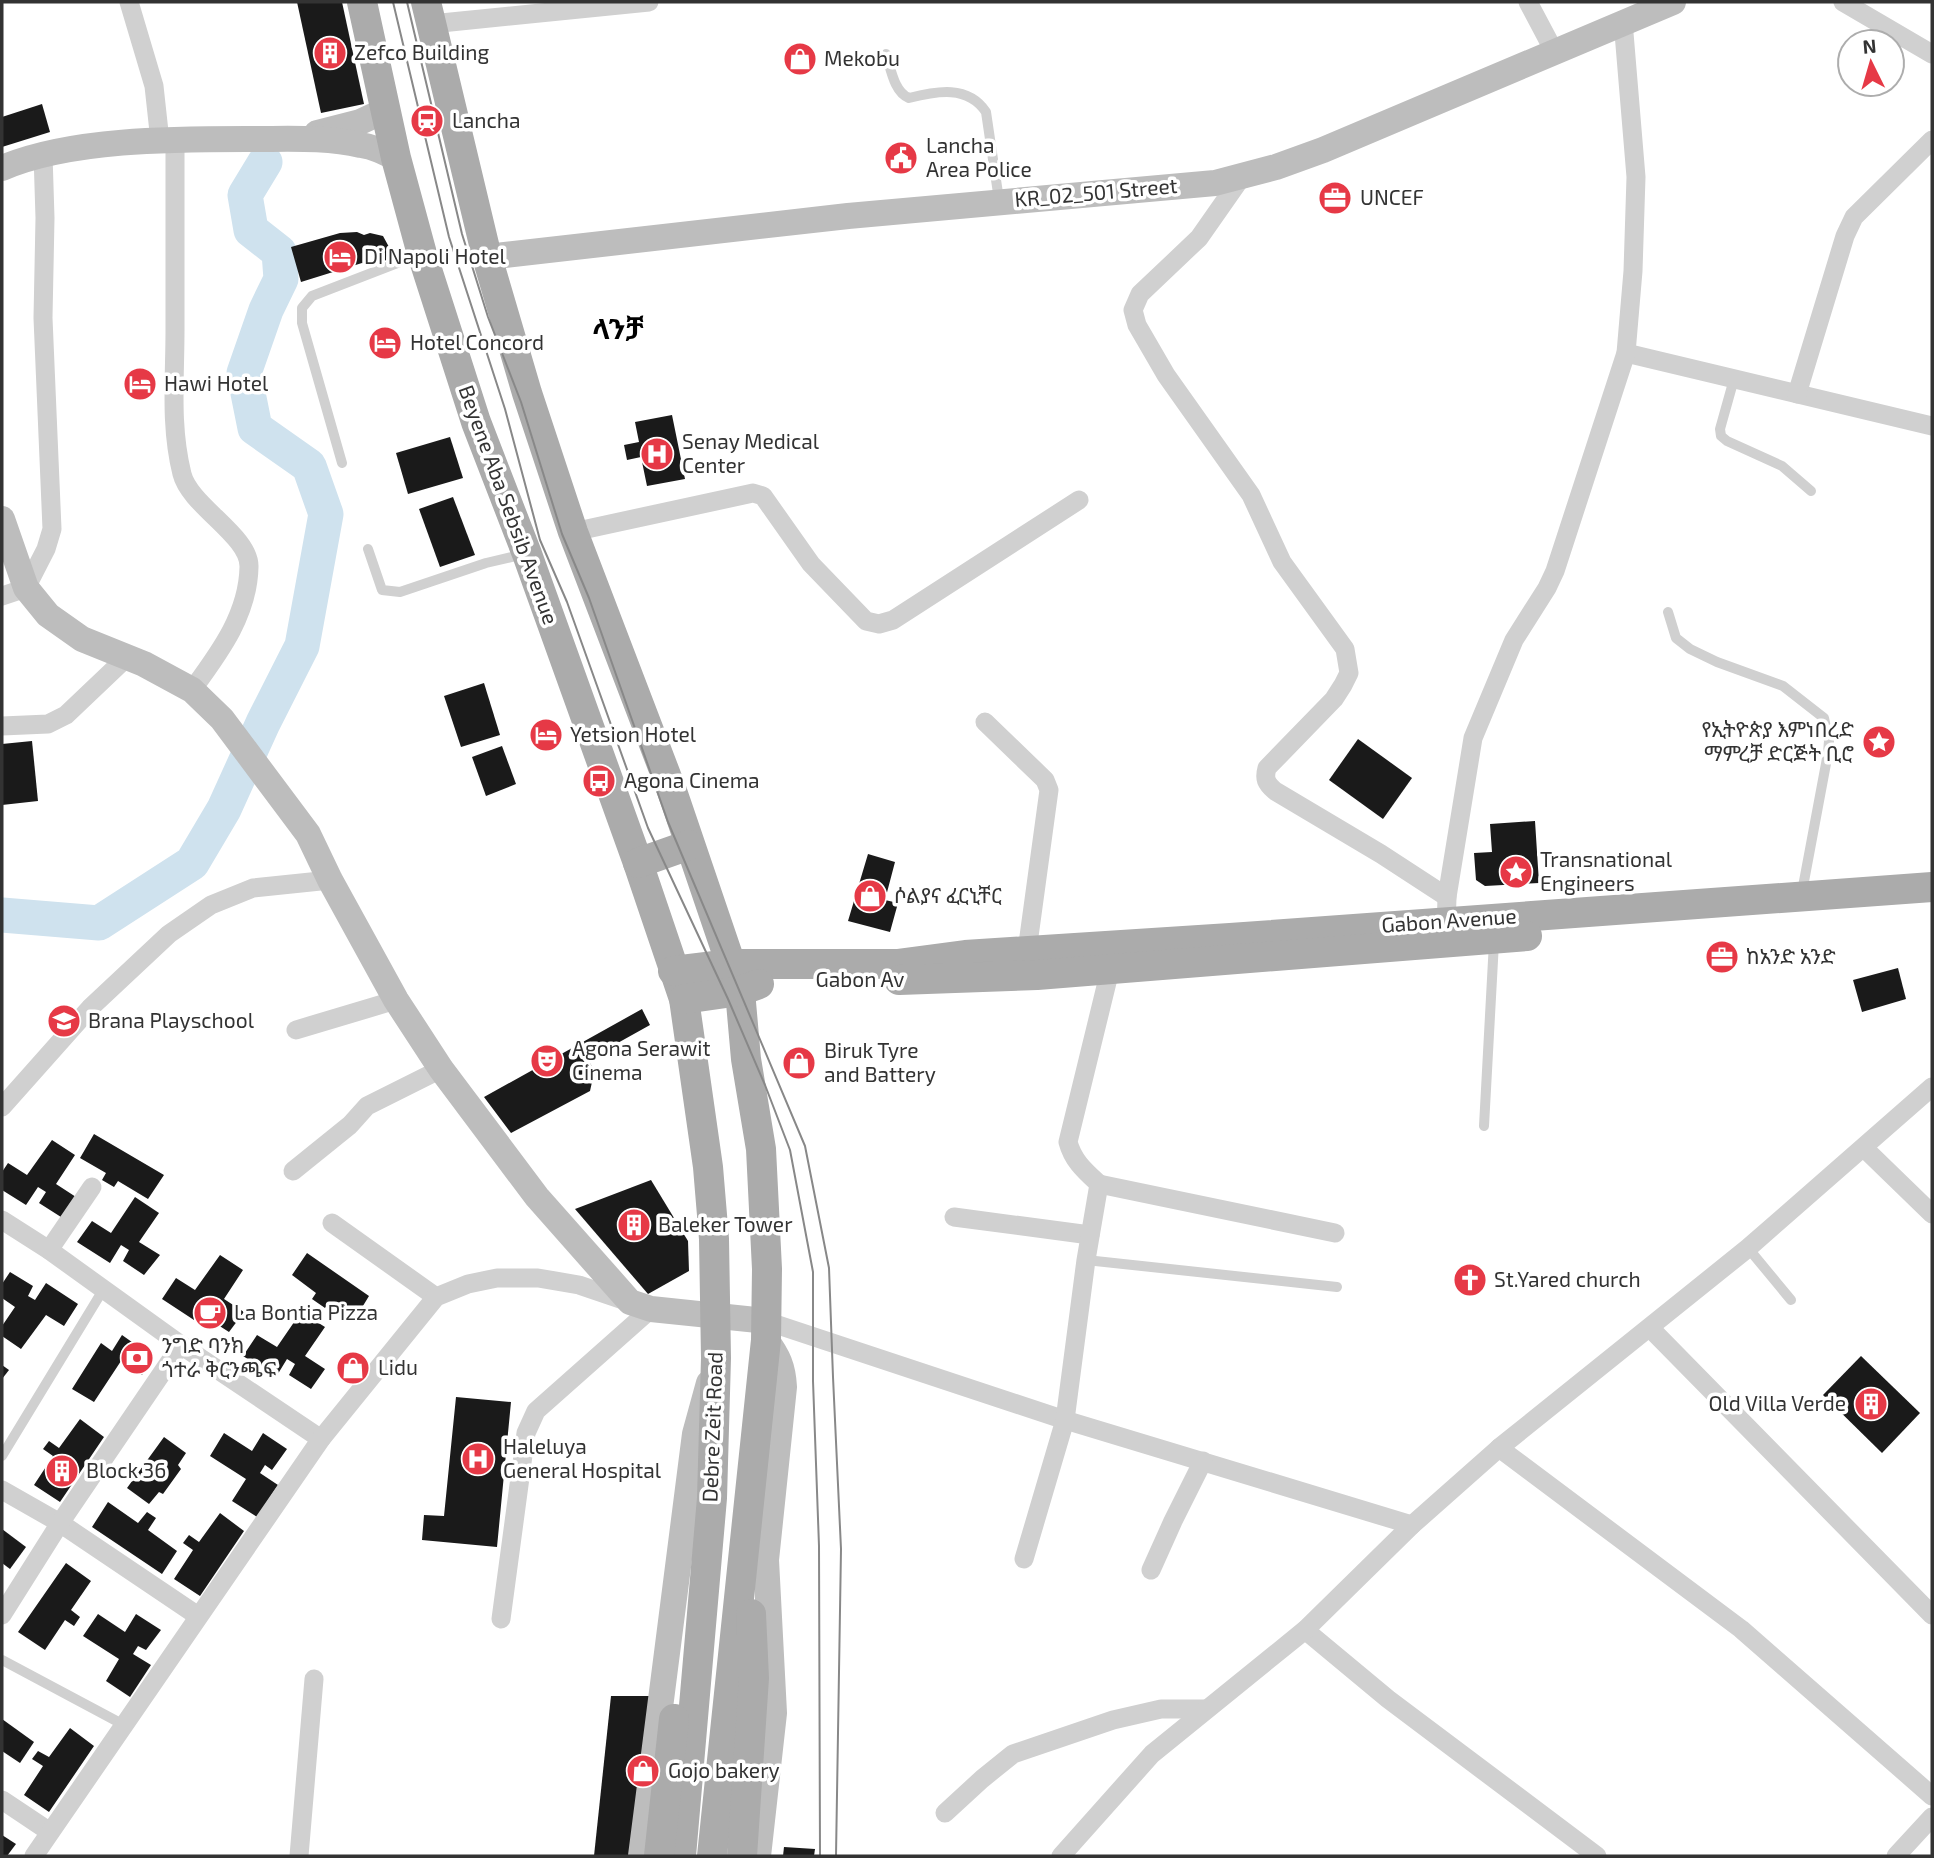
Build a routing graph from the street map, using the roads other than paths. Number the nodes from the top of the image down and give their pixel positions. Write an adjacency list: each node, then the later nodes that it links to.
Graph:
1 (129, 2): 14 (street)
2 (362, 2): 12 (main road, Beyene Aba Sebsib Avenue)
3 (649, 2): 7 (street)
4 (1528, 2): 9 (street)
5 (1673, 2): 8 (street, KR_02_501 Street)
6 (1843, 2): 11 (street)
7 (429, 13): 22 (main road)
8 (1623, 21): 9 (street, KR_02_501 Street); 23 (street)
9 (1555, 53): 19 (street, KR_02_501 Street)
10 (886, 54): 20 (lane)
11 (1932, 54)
12 (386, 110): 13 (street); 17 (main road, Beyene Aba Sebsib Avenue)
13 (288, 139): 14 (street); 17 (street)
14 (167, 140): 16 (street); 37 (street)
15 (1932, 140): 25 (street)
16 (43, 154): 18 (street); 34 (street)
17 (396, 158): 21 (main road, Beyene Aba Sebsib Avenue)
18 (2, 168)
19 (1241, 178): 20 (street, KR_02_501 Street); 46 (street)
20 (999, 202): 22 (street, KR_02_501 Street)
21 (422, 254): 27 (lane); 33 (main road, Beyene Aba Sebsib Avenue)
22 (487, 257): 31 (main road)
23 (1626, 353): 24 (street); 46 (street)
24 (1734, 379): 25 (street); 28 (lane)
25 (1797, 394): 26 (street)
26 (1932, 426)
27 (342, 463)
28 (1811, 491)
29 (1079, 500): 31 (street)
30 (2, 519): 34 (street)
31 (573, 532): 40 (main road)
32 (368, 549): 33 (lane)
33 (527, 554): 41 (main road, Beyene Aba Sebsib Avenue)
34 (14, 592): 36 (street)
35 (1668, 612): 44 (lane)
36 (127, 657): 37 (street); 39 (street)
37 (192, 690): 42 (street)
38 (985, 722): 49 (street)
39 (2, 726)
40 (689, 845): 41 (main road); 52 (main road)
41 (638, 863): 51 (main road, Beyene Aba Sebsib Avenue)
42 (330, 880): 54 (street); 58 (street)
43 (1932, 887): 44 (main road, Gabon Avenue)
44 (1801, 896): 46 (main road, Gabon Avenue)
45 (1932, 902): 47 (main road, Gabon Avenue)
46 (1447, 920): 47 (main road, Gabon Avenue); 49 (main road, Gabon Avenue); 50 (main road, Gabon Avenue)
47 (1494, 938): 59 (lane)
48 (965, 955): 49 (main road, Gabon Avenue); 52 (main road, Gabon Av)
49 (1032, 963): 50 (main road, Gabon Avenue); 52 (main road, Gabon Av)
50 (1110, 970): 62 (street)
51 (673, 971): 52 (main road); 53 (main road, Beyene Aba Sebsib Avenue)
52 (735, 977): 53 (main road, Gabon Av); 80 (main road)
53 (684, 999): 78 (main road, Debre Zeit Road)
54 (396, 1000): 55 (street); 56 (street)
55 (296, 1030)
56 (441, 1069): 61 (street); 77 (street)
57 (1932, 1087): 60 (street)
58 (2, 1107)
59 (1484, 1126)
60 (1864, 1148): 64 (street); 70 (street)
61 (293, 1171)
62 (1099, 1184): 68 (street); 69 (street)
63 (92, 1187): 71 (street)
64 (1932, 1214)
65 (954, 1217): 69 (street)
66 (2, 1220): 71 (street)
67 (332, 1223): 75 (street)
68 (1335, 1233)
69 (1090, 1236): 72 (street)
70 (1748, 1248): 76 (lane); 79 (street)
71 (49, 1250): 74 (street)
72 (1086, 1260): 73 (lane); 83 (street)
73 (1337, 1287)
74 (103, 1290): 81 (street); 86 (lane)
75 (436, 1297): 77 (street); 84 (street)
76 (1791, 1300)
77 (640, 1306): 78 (street); 98 (street)
78 (715, 1316): 80 (street); 82 (main road, Debre Zeit Road)
79 (1650, 1328): 85 (street); 96 (street)
80 (766, 1331): 83 (street); 94 (main road); 116 (street)
81 (180, 1345): 84 (street); 89 (street)
82 (716, 1358): 92 (main road, Debre Zeit Road); 111 (street)
83 (1065, 1420): 87 (street); 91 (street)
84 (321, 1439): 97 (street)
85 (1499, 1448): 90 (street); 104 (street)
86 (2, 1455)
87 (1203, 1461): 90 (street); 93 (street)
88 (2, 1490): 89 (street)
89 (60, 1523): 95 (street); 97 (street)
90 (1412, 1525): 99 (street)
91 (1024, 1559)
92 (707, 1565): 112 (main road); 113 (main road, Debre Zeit Road)
93 (1151, 1570)
94 (739, 1584): 114 (main road); 115 (main road)
95 (2, 1615)
96 (1932, 1615)
97 (198, 1616): 103 (street)
98 (501, 1619)
99 (1305, 1630): 102 (street); 118 (street)
100 (2, 1660): 103 (lane)
101 (314, 1679): 110 (street)
102 (1206, 1709): 106 (street); 117 (street)
103 (124, 1726): 108 (street)
104 (1932, 1796)
105 (2, 1800): 108 (street)
106 (945, 1813)
107 (1932, 1817): 119 (street)
108 (50, 1832): 109 (street)
109 (34, 1856)
110 (299, 1856)
111 (641, 1856)
112 (659, 1856)
113 (681, 1856)
114 (712, 1856)
115 (742, 1856)
116 (758, 1856)
117 (1061, 1856)
118 (1597, 1856)
119 (1896, 1856)

